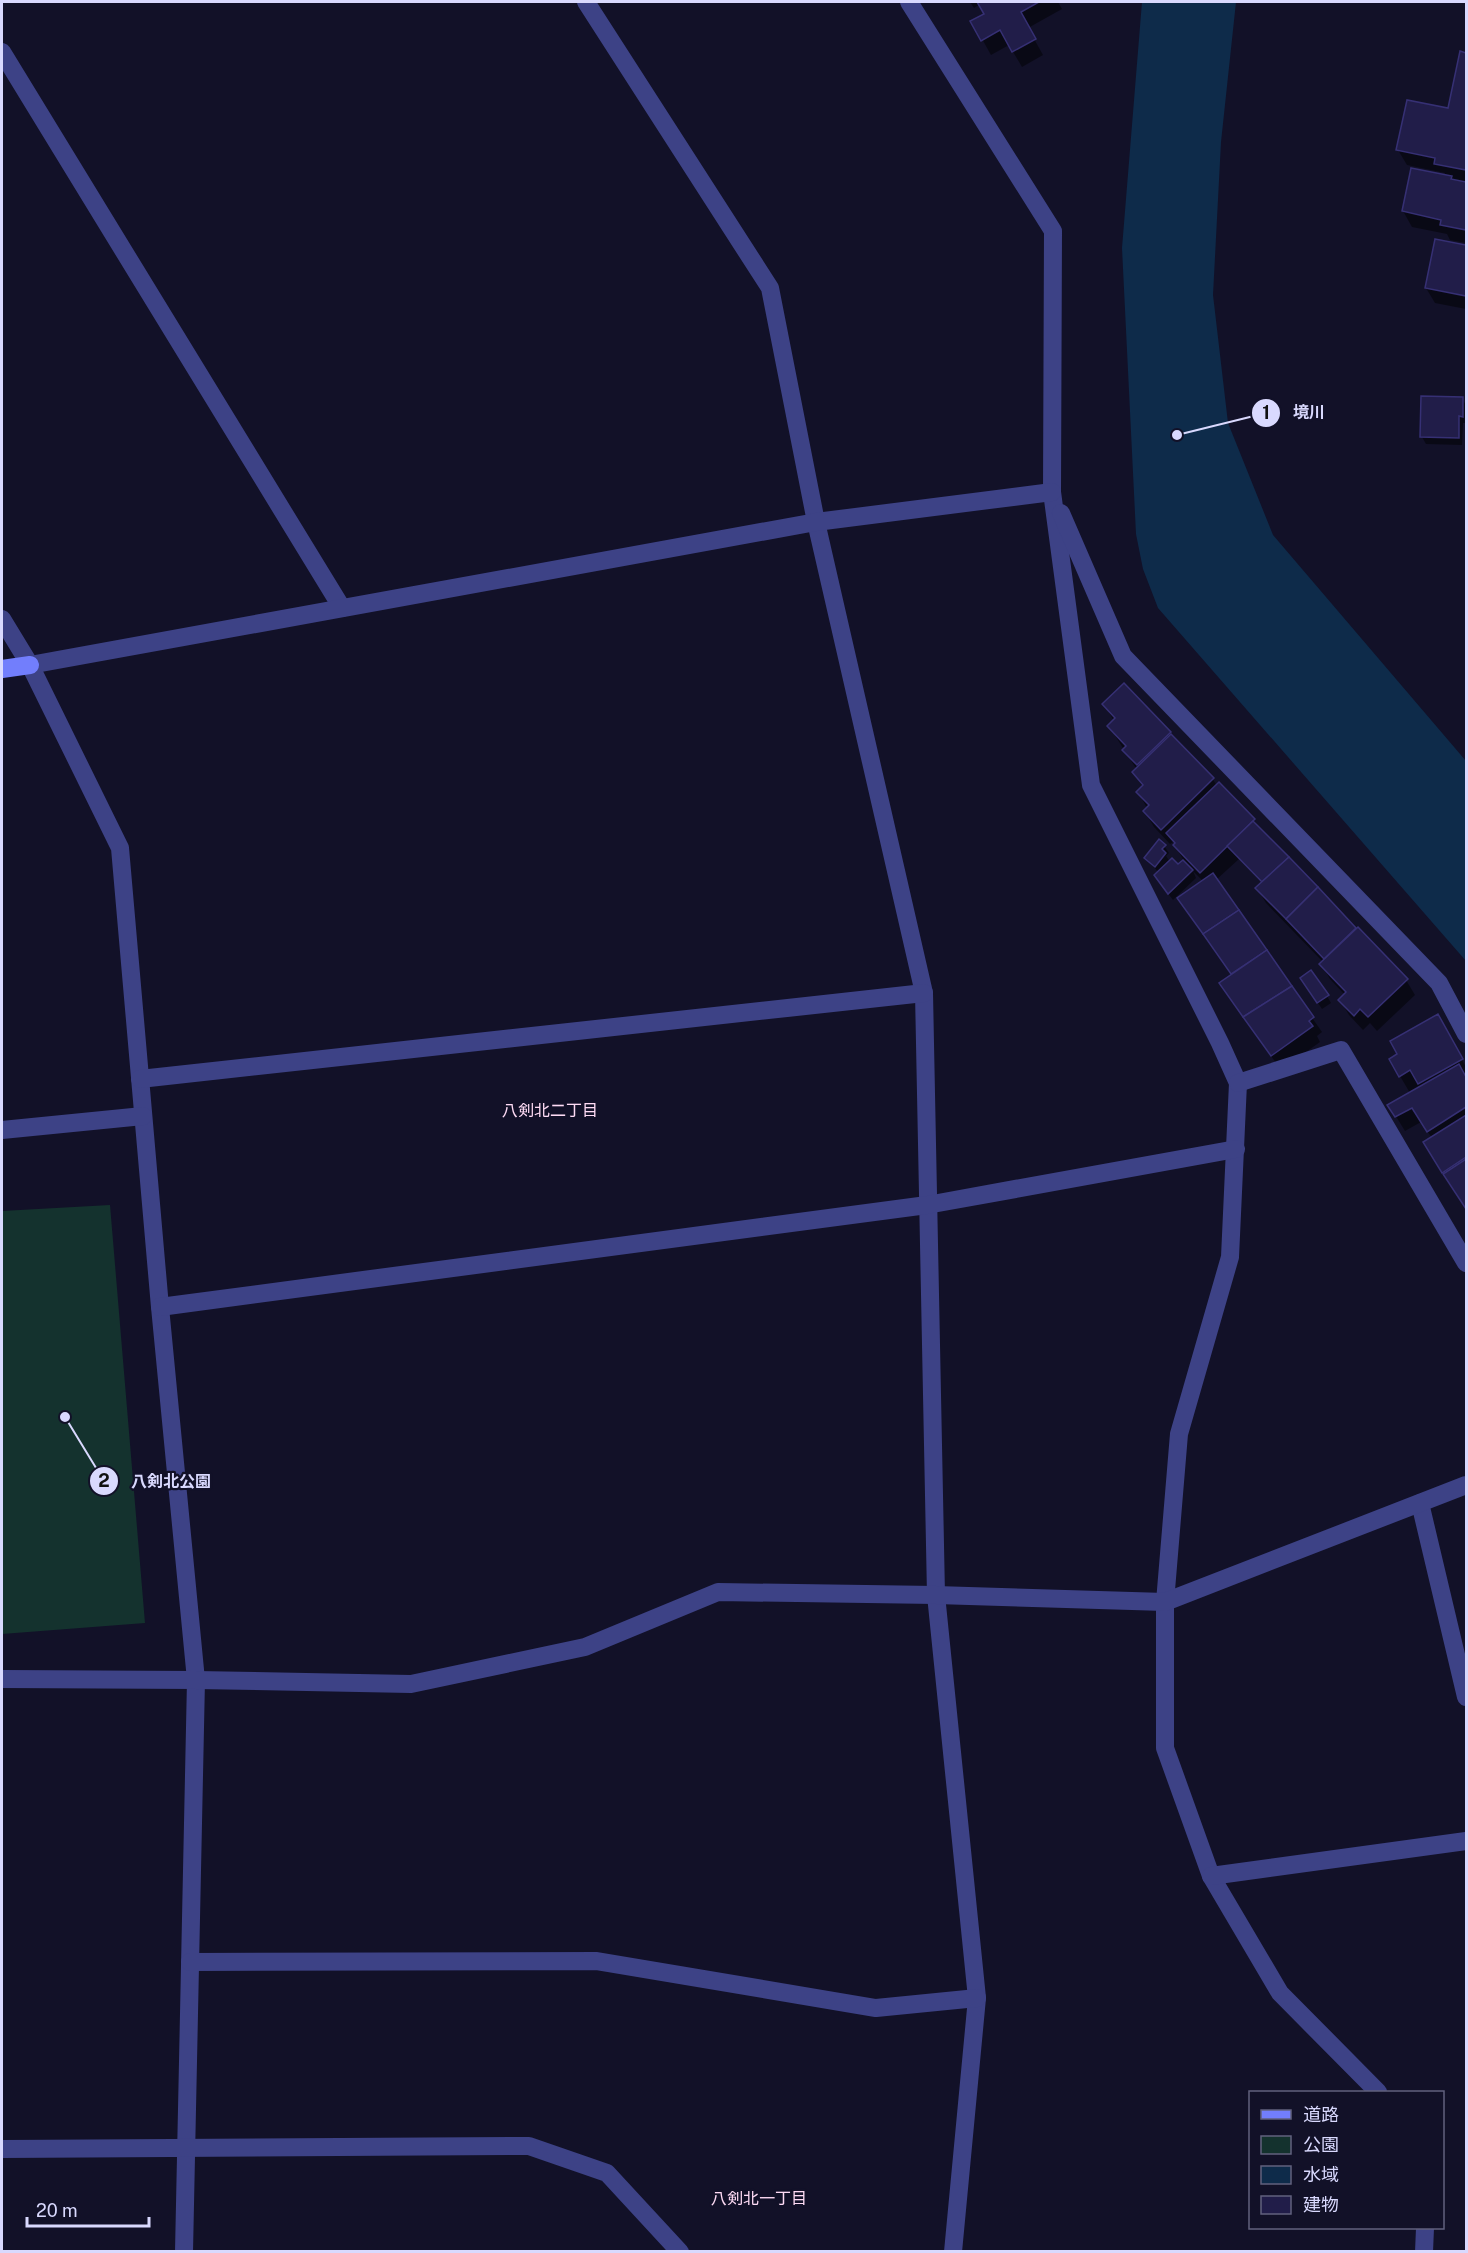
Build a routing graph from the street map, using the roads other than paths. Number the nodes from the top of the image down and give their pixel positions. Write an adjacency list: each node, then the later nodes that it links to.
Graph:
1 (586, 2): 5 (street)
2 (909, 2): 4 (street)
3 (2, 52): 6 (street)
4 (1052, 492): 5 (street); 11 (street); 13 (street)
5 (816, 522): 6 (street); 10 (street)
6 (342, 608): 8 (street)
7 (2, 619): 8 (street)
8 (30, 665): 9 (street); 12 (street)
9 (2, 669)
10 (924, 993): 12 (street); 17 (street)
11 (1467, 1034)
12 (140, 1079): 14 (street)
13 (1238, 1083): 16 (street); 18 (street)
14 (143, 1116): 15 (street); 19 (street)
15 (2, 1130)
16 (1236, 1149): 17 (street); 23 (street)
17 (927, 1205): 19 (street); 22 (street)
18 (1467, 1263)
19 (160, 1307): 25 (street)
20 (1467, 1485): 21 (street)
21 (1420, 1503): 23 (street); 26 (street)
22 (936, 1595): 23 (street); 25 (street); 30 (street)
23 (1165, 1602): 28 (street)
24 (2, 1679): 25 (street)
25 (196, 1680): 29 (street)
26 (1467, 1697)
27 (1467, 1841): 28 (street)
28 (1211, 1876): 31 (street)
29 (190, 1962): 30 (street); 33 (street)
30 (977, 1998): 37 (street)
31 (1377, 2091)
32 (2, 2149): 33 (street)
33 (186, 2149): 35 (street); 36 (street)
34 (1425, 2229): 38 (street)
35 (184, 2252)
36 (680, 2252)
37 (953, 2252)
38 (1424, 2252)

